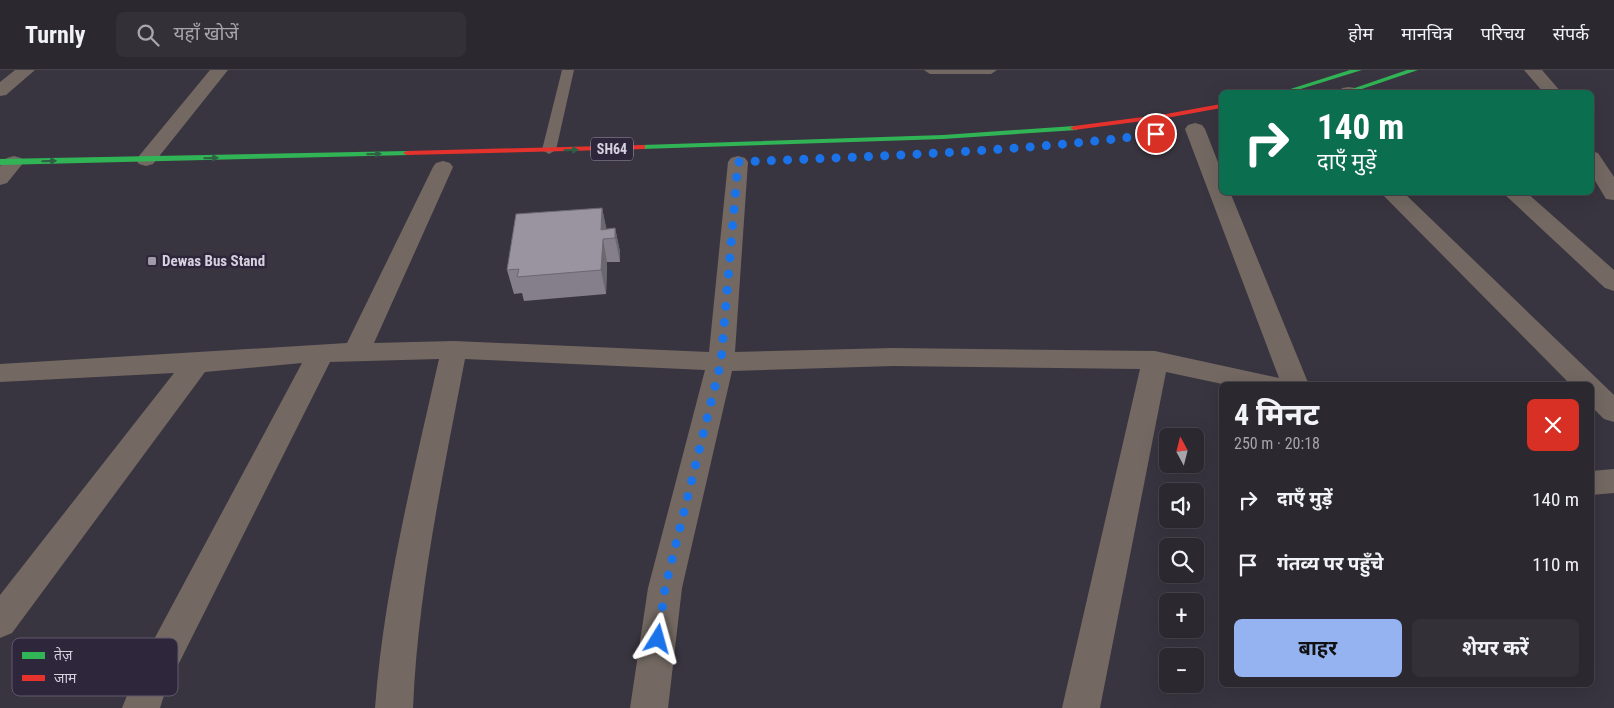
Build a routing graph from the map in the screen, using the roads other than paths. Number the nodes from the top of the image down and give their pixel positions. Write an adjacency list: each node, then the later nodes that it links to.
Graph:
1 (26, 70): 12 (street)
2 (219, 70): 16 (street)
3 (568, 70): 15 (lane)
4 (930, 70): 5 (lane)
5 (991, 70)
6 (1358, 70): 9 (main road)
7 (1414, 70): 10 (main road)
8 (1533, 70): 11 (street)
9 (1291, 90)
10 (1354, 90)
11 (1550, 90)
12 (0, 91)
13 (1219, 106): 15 (main road, SH64, one-way to 13)
14 (1194, 129): 21 (street)
15 (549, 150): 16 (main road, SH64, one-way to 15)
16 (146, 160): 20 (main road, SH64, one-way to 16)
17 (738, 162): 31 (street)
18 (1594, 162): 22 (street)
19 (443, 167): 28 (street)
20 (6, 172)
21 (1219, 192)
22 (1614, 194)
23 (1220, 195): 35 (street)
24 (1393, 195): 36 (street)
25 (1516, 195): 26 (street)
26 (1614, 283)
27 (454, 350): 28 (street); 31 (street); 45 (street)
28 (356, 351): 29 (street)
29 (321, 352): 32 (street); 42 (street)
30 (1155, 360): 31 (street); 34 (street); 47 (street)
31 (721, 362): 46 (street)
32 (197, 363): 33 (street); 41 (street)
33 (0, 372)
34 (1257, 382)
35 (1294, 382)
36 (1584, 382)
37 (1594, 392): 38 (street)
38 (1614, 412)
39 (1614, 482): 40 (street)
40 (1594, 483)
41 (0, 622)
42 (173, 638)
43 (145, 696): 44 (street)
44 (141, 708)
45 (394, 708)
46 (649, 708)
47 (1081, 708)

